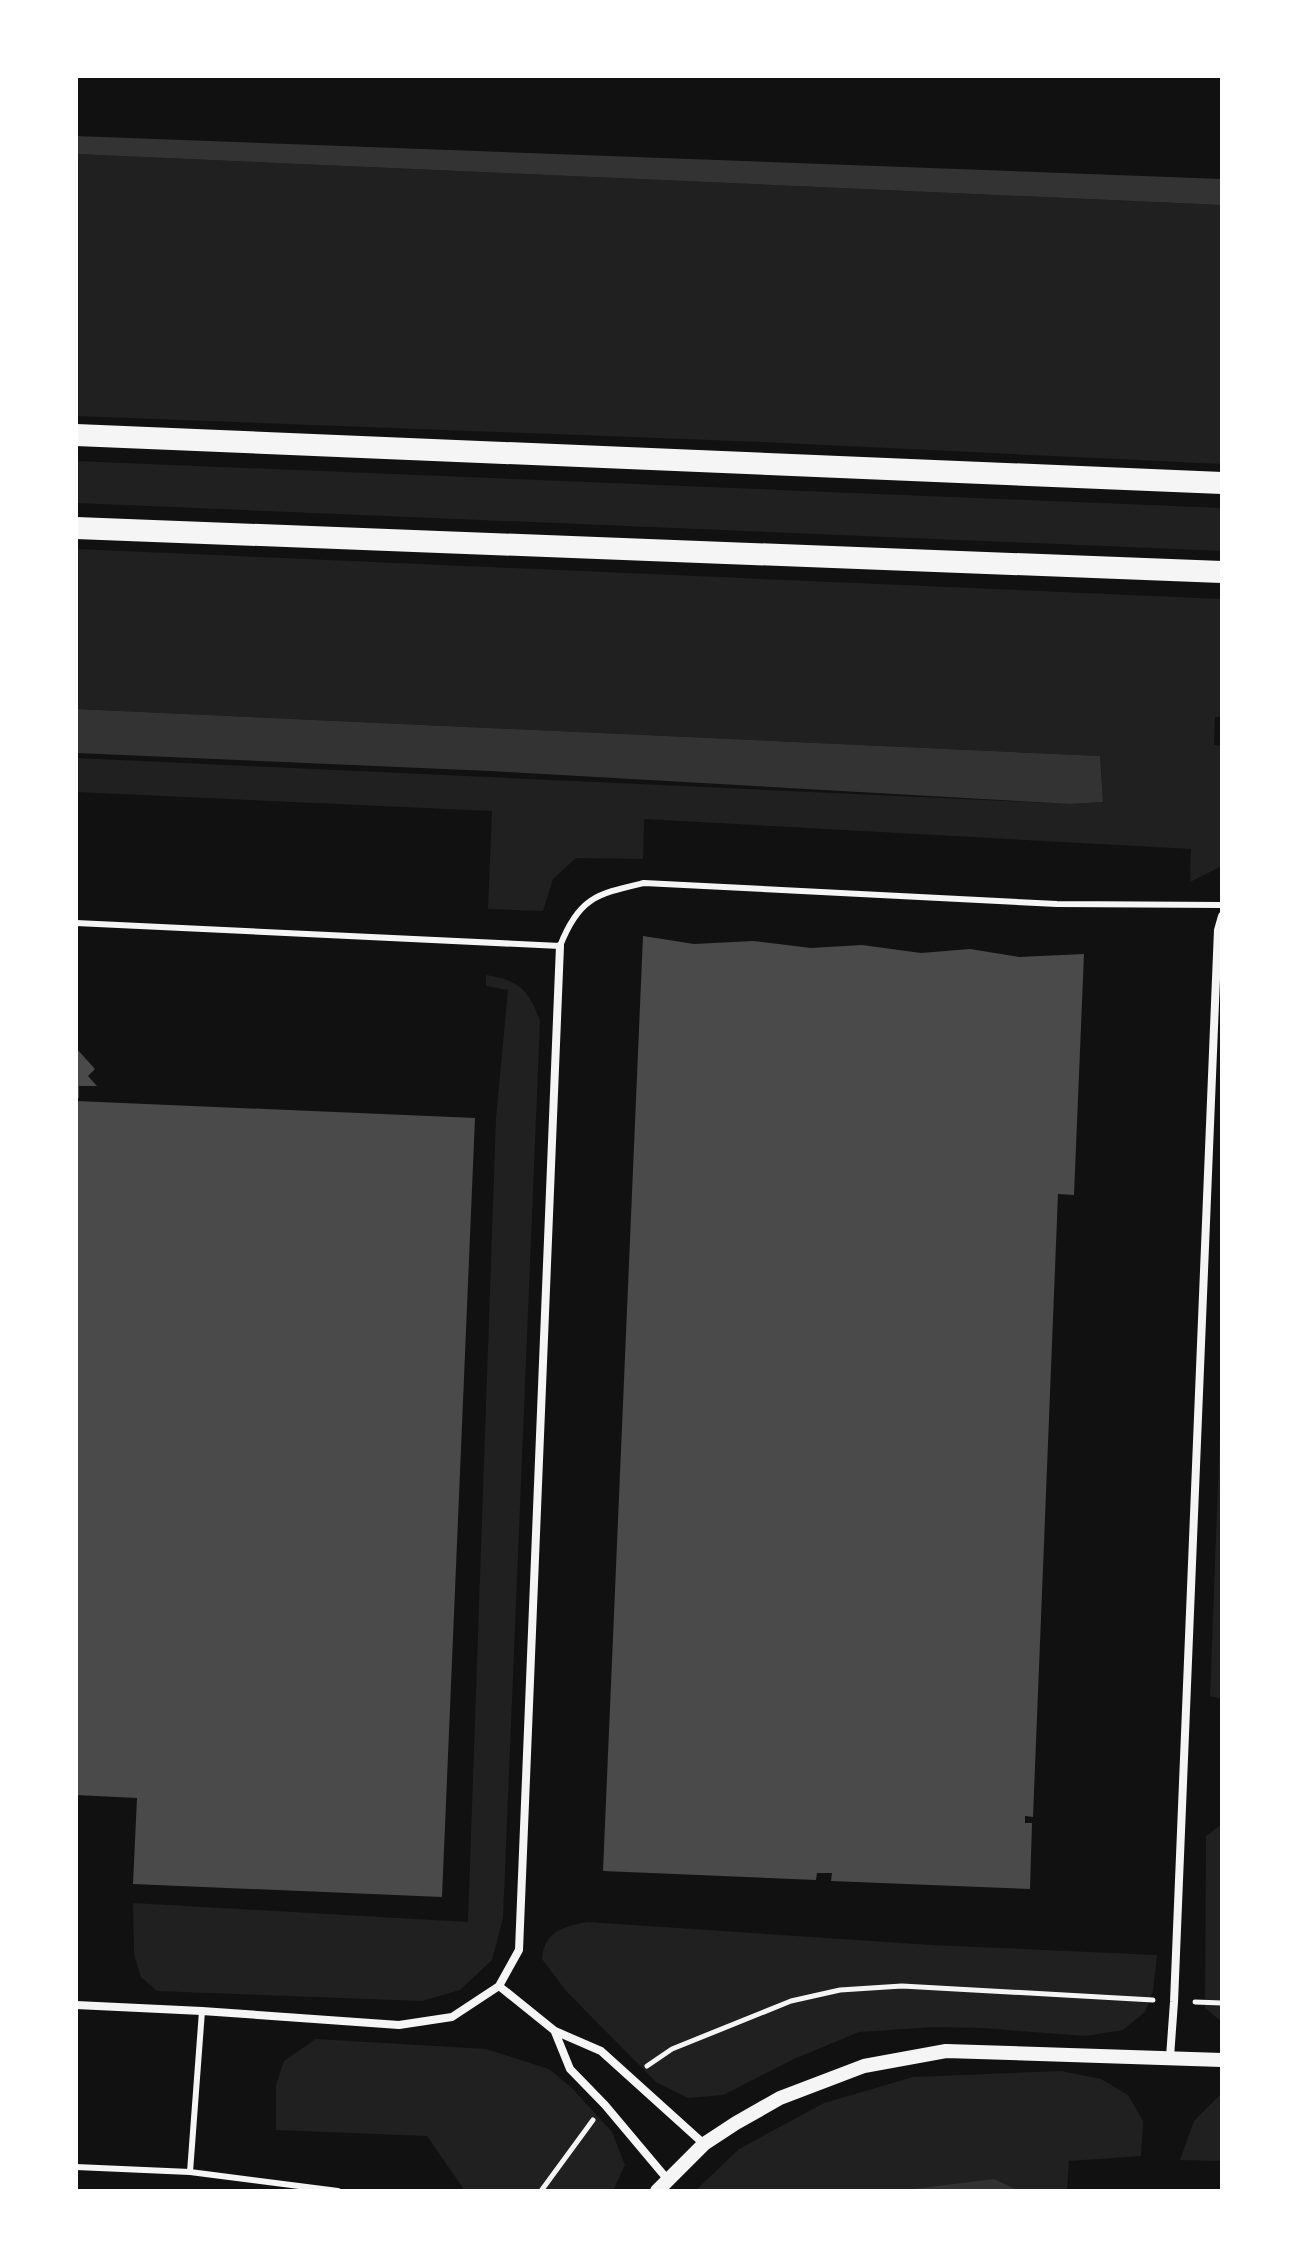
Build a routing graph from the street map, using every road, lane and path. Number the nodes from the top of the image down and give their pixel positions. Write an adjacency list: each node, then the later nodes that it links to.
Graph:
1 (76, 435): 2 (highway)
2 (1222, 483)
3 (76, 528): 4 (highway)
4 (1222, 572)
5 (1222, 905): 8 (lane)
6 (1222, 916): 10 (street)
7 (76, 923): 8 (lane)
8 (560, 946): 9 (street)
9 (499, 1986): 13 (street); 14 (street)
10 (1174, 2002): 11 (path); 15 (street); 17 (path)
11 (1222, 2003)
12 (76, 2005): 13 (street)
13 (202, 2011): 21 (lane)
14 (555, 2031): 17 (street); 18 (street)
15 (1170, 2057): 16 (street); 19 (street)
16 (1222, 2060)
17 (631, 2078): 19 (street)
18 (605, 2105): 22 (street); 24 (path)
19 (704, 2144): 22 (street)
20 (76, 2167): 21 (lane)
21 (190, 2172): 23 (lane)
22 (662, 2185)
23 (338, 2191)
24 (541, 2191)

